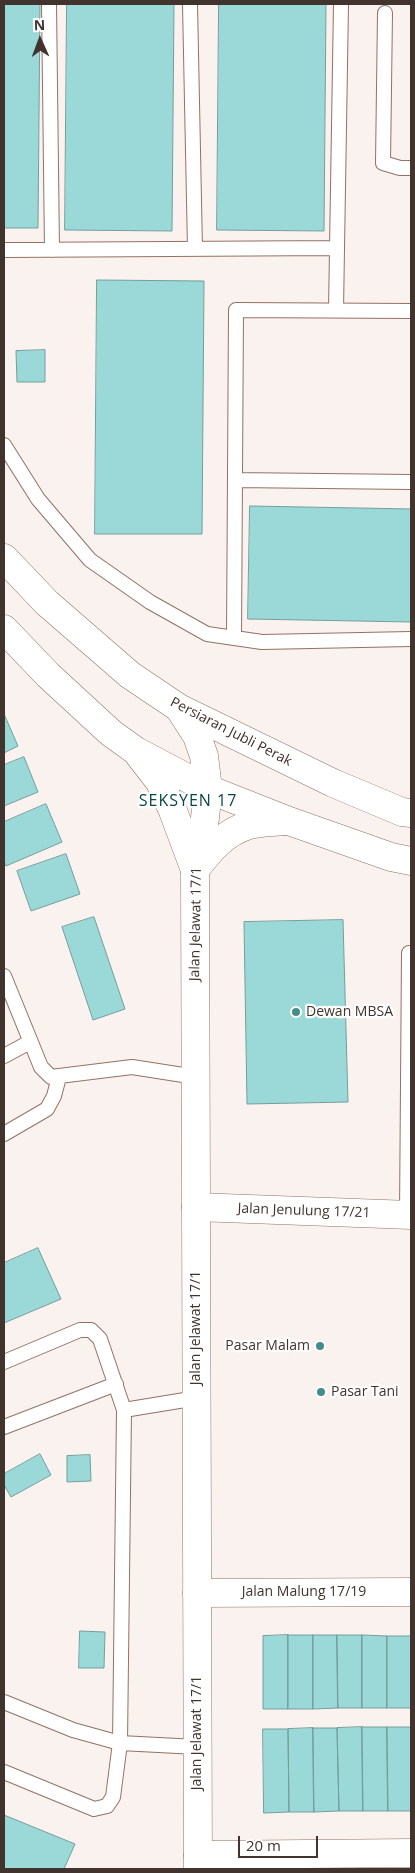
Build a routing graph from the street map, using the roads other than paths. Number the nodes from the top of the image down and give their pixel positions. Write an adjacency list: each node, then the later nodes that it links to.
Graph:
1 (49, 4): 9 (lane)
2 (190, 4): 7 (lane)
3 (341, 4): 6 (lane)
4 (385, 13): 5 (lane)
5 (411, 168)
6 (336, 248): 7 (lane); 10 (lane)
7 (195, 249): 9 (lane)
8 (4, 250): 9 (lane)
9 (52, 250)
10 (336, 310): 11 (lane); 13 (lane)
11 (411, 311)
12 (4, 445): 17 (lane)
13 (235, 480): 14 (lane); 17 (lane)
14 (411, 482)
15 (4, 558): 19 (street, Persiaran Jubli Perak)
16 (4, 629): 20 (street)
17 (234, 638): 18 (lane)
18 (411, 639)
19 (179, 708): 21 (street, Jalan Jelawat 17/1); 22 (street, Persiaran Jubli Perak)
20 (136, 752): 21 (street); 25 (street)
21 (208, 789): 23 (street); 25 (street, Jalan Jelawat 17/1)
22 (411, 813)
23 (289, 821): 24 (street); 25 (street)
24 (411, 861)
25 (195, 870): 31 (street, Jalan Jelawat 17/1)
26 (409, 953): 34 (lane)
27 (4, 976): 28 (lane)
28 (30, 1042): 29 (lane); 30 (lane)
29 (4, 1056)
30 (59, 1077): 31 (lane); 32 (lane)
31 (196, 1077): 33 (street, Jalan Jelawat 17/1)
32 (4, 1134)
33 (196, 1207): 34 (street, Jalan Jenulung 17/21); 37 (street, Jalan Jelawat 17/1)
34 (409, 1215)
35 (4, 1362): 36 (lane)
36 (116, 1384): 38 (lane); 39 (lane)
37 (197, 1398): 38 (lane); 41 (street, Jalan Jelawat 17/1)
38 (124, 1410): 43 (lane)
39 (4, 1427)
40 (411, 1592): 41 (street, Jalan Malung 17/19)
41 (197, 1593): 44 (street, Jalan Jelawat 17/1)
42 (4, 1702): 43 (lane)
43 (120, 1744): 44 (lane); 45 (lane)
44 (197, 1746): 47 (street, Jalan Jelawat 17/1)
45 (4, 1772)
46 (411, 1853): 47 (street)
47 (198, 1862)

